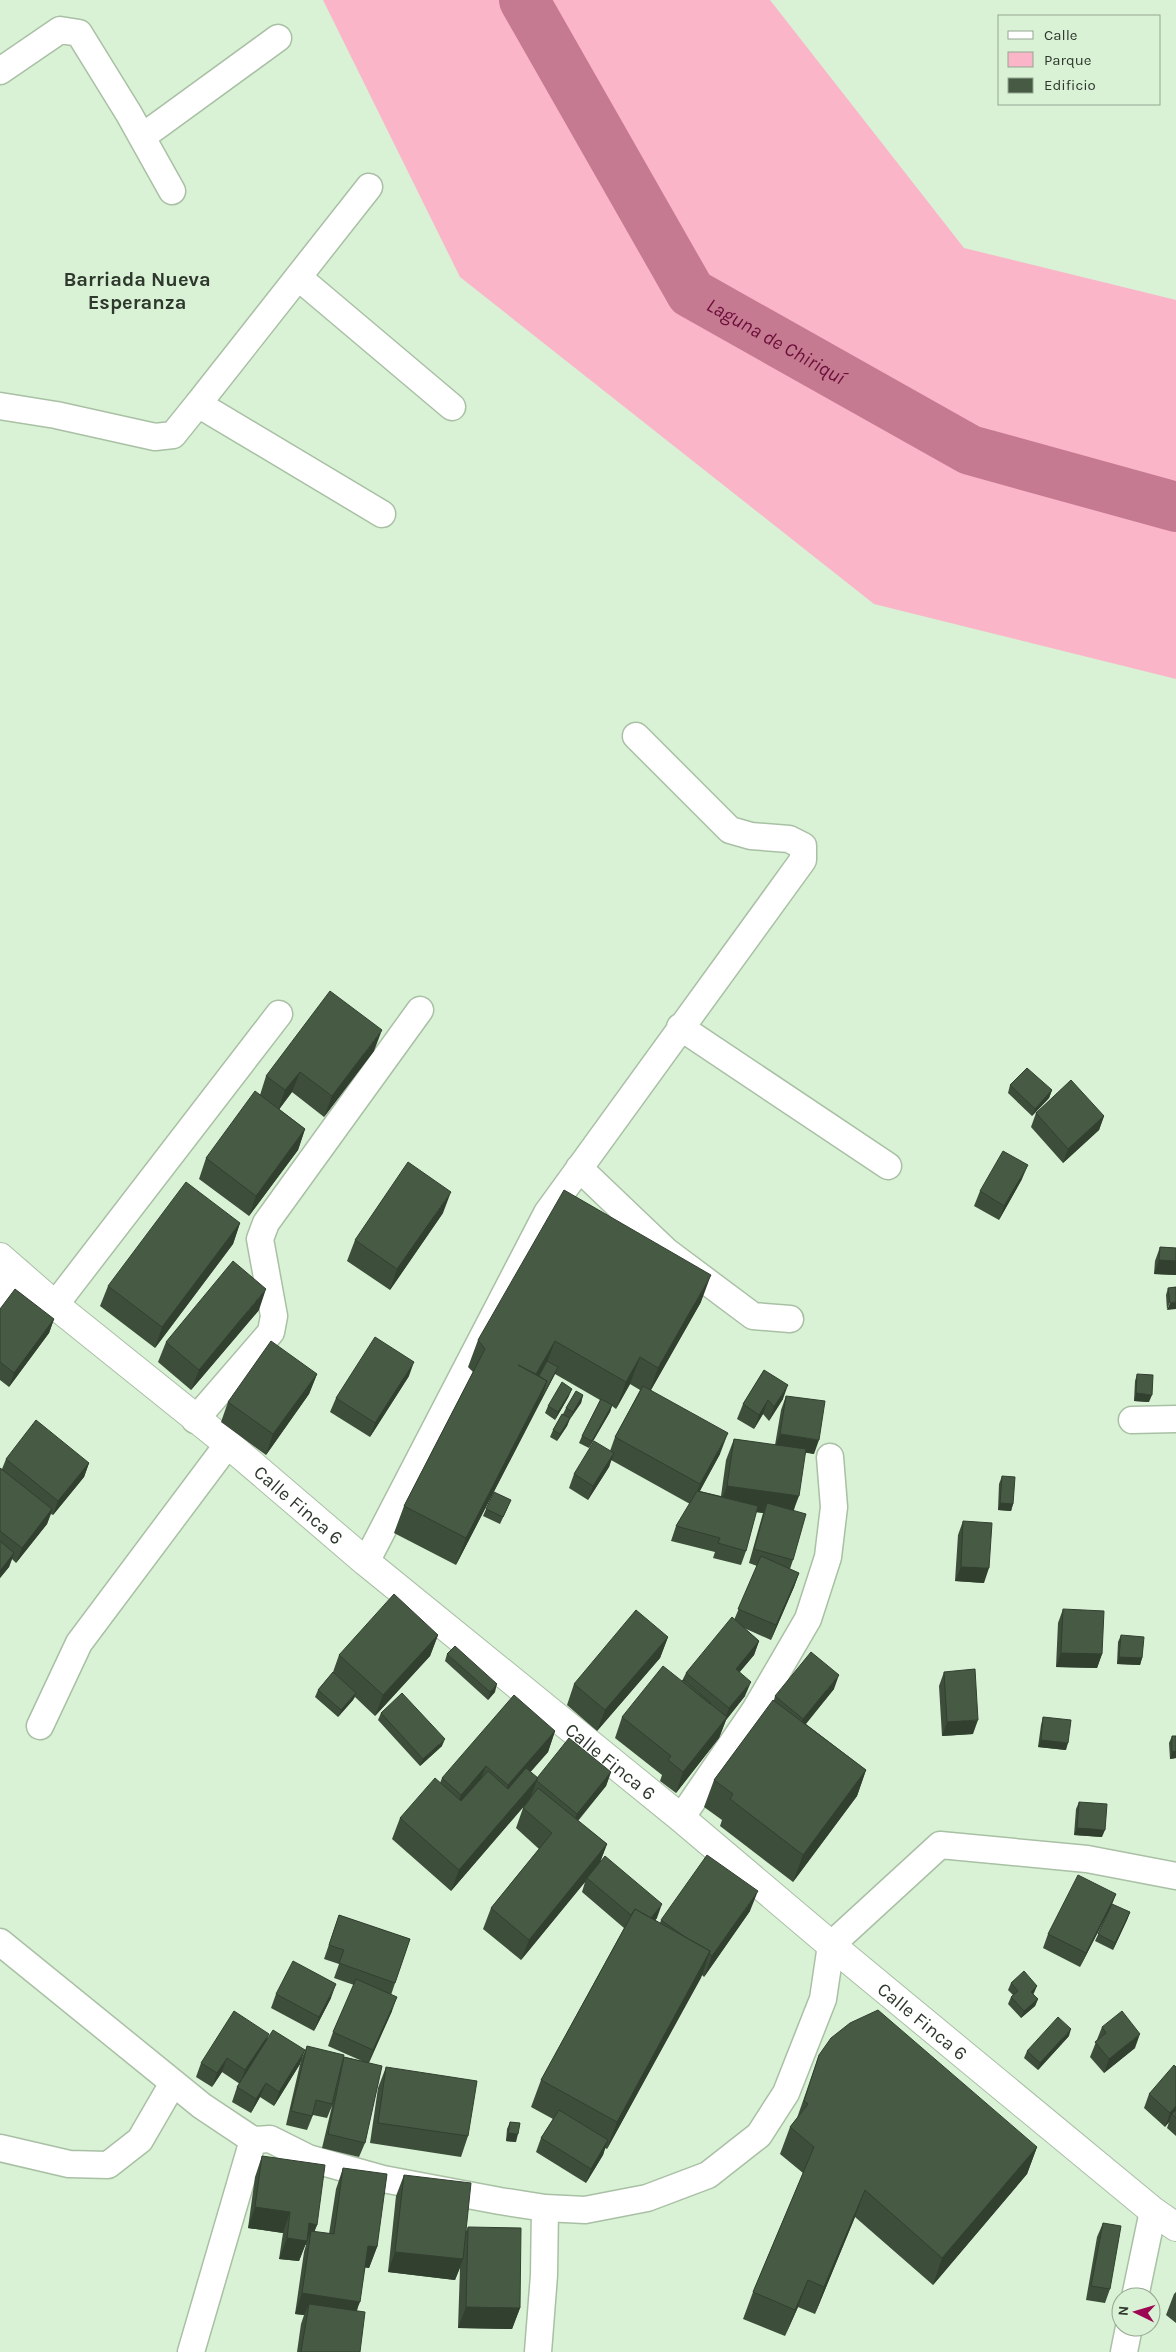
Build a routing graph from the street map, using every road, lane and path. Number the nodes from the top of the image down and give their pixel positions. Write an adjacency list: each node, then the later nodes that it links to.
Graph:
1 (278, 38): 3 (street)
2 (0, 71): 3 (street)
3 (142, 136): 5 (street)
4 (369, 187): 6 (street)
5 (172, 191)
6 (298, 277): 7 (street); 9 (street)
7 (198, 404): 8 (street); 10 (street)
8 (0, 406)
9 (452, 407)
10 (382, 514)
11 (636, 736): 14 (street)
12 (420, 1010): 22 (street)
13 (278, 1014): 19 (street)
14 (680, 1027): 15 (street); 16 (street)
15 (888, 1166)
16 (579, 1168): 20 (street); 26 (street)
17 (9, 1264): 18 (street); 19 (street, Calle Finca 6)
18 (0, 1295)
19 (55, 1305): 22 (street, Calle Finca 6)
20 (790, 1319)
21 (1176, 1419): 23 (street)
22 (196, 1420): 24 (street, Calle Finca 6)
23 (1132, 1420)
24 (228, 1444): 26 (street, Calle Finca 6); 27 (street)
25 (830, 1457): 28 (street)
26 (366, 1562): 28 (street, Calle Finca 6)
27 (40, 1726)
28 (681, 1818): 31 (street, Calle Finca 6)
29 (1176, 1876): 31 (street)
30 (0, 1942): 32 (street)
31 (831, 1945): 35 (street); 36 (street, Calle Finca 6)
32 (173, 2083): 33 (street); 34 (street)
33 (253, 2140): 35 (street); 40 (street)
34 (0, 2148)
35 (545, 2208): 41 (street)
36 (1153, 2211): 37 (street, Calle Finca 6); 38 (street)
37 (1176, 2227)
38 (1137, 2287)
39 (1127, 2337): 42 (street)
40 (191, 2352)
41 (538, 2352)
42 (1124, 2352)

